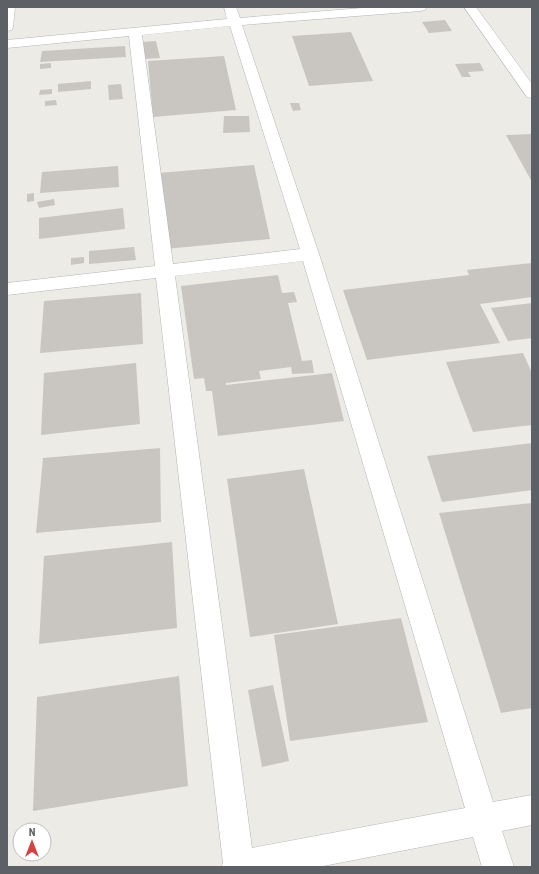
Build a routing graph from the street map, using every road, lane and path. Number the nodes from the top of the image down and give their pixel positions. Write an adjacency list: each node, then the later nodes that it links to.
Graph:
1 (9, 7): 5 (street)
2 (421, 7): 4 (street)
3 (470, 7): 8 (street)
4 (232, 14): 6 (street); 9 (street)
5 (7, 27)
6 (135, 32): 7 (street); 10 (street)
7 (7, 44)
8 (532, 94)
9 (310, 254): 10 (street); 13 (street)
10 (165, 271): 11 (street); 14 (street)
11 (7, 289)
12 (532, 810): 13 (street)
13 (483, 819): 14 (street); 15 (street)
14 (238, 867)
15 (498, 867)

